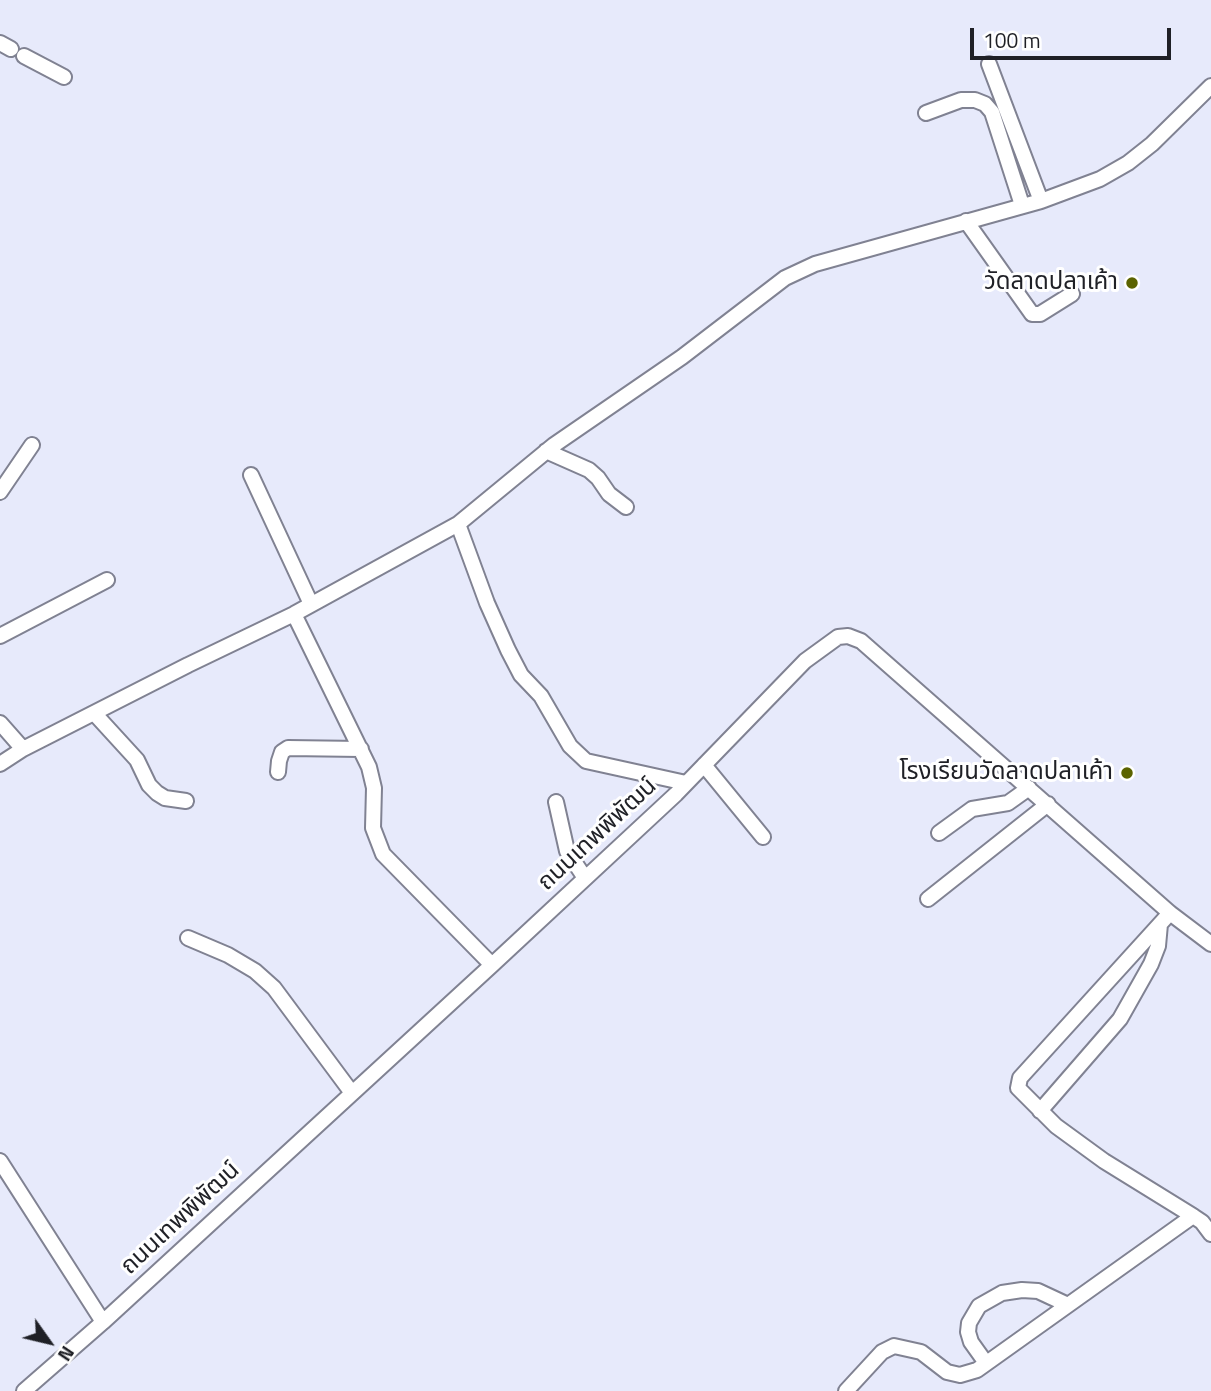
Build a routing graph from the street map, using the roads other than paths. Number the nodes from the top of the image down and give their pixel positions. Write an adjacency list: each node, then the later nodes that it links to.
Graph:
1 (12, 49): 3 (street)
2 (989, 64): 6 (street)
3 (64, 77)
4 (1211, 86): 6 (street)
5 (926, 113): 7 (street)
6 (1041, 201): 7 (street)
7 (1022, 205): 8 (street)
8 (966, 221): 9 (street); 11 (street)
9 (1072, 294)
10 (32, 445): 13 (street)
11 (546, 452): 14 (street); 15 (street)
12 (250, 475): 17 (street)
13 (0, 492)
14 (626, 507)
15 (458, 524): 17 (street); 27 (street)
16 (107, 580): 19 (street)
17 (311, 604): 18 (street)
18 (294, 614): 20 (street); 23 (street)
19 (0, 636)
20 (94, 713): 22 (street); 29 (street)
21 (0, 723): 22 (street)
22 (23, 749): 24 (street)
23 (361, 749): 26 (street); 39 (street)
24 (0, 764)
25 (704, 765): 27 (street, ถนนเทพพิพัฒน์); 28 (street, ถนนเทพพิพัฒน์); 33 (street)
26 (278, 772)
27 (686, 783): 34 (street, ถนนเทพพิพัฒน์)
28 (1029, 788): 31 (street, ถนนเทพพิพัฒน์); 32 (street)
29 (186, 801)
30 (556, 802): 34 (street)
31 (1048, 804): 35 (street); 36 (street, ถนนเทพพิพัฒน์)
32 (939, 833)
33 (763, 837)
34 (585, 878): 39 (street, ถนนเทพพิพัฒน์)
35 (928, 899)
36 (1165, 918): 38 (street, ถนนเทพพิพัฒน์); 41 (street); 41 (street)
37 (188, 938): 40 (street)
38 (1211, 944)
39 (492, 965): 40 (street, ถนนเทพพิพัฒน์)
40 (352, 1093): 46 (street, ถนนเทพพิพัฒน์)
41 (1040, 1111): 43 (street)
42 (0, 1161): 46 (street)
43 (1193, 1216): 44 (street); 45 (street)
44 (1211, 1234)
45 (1068, 1305): 47 (street); 47 (street)
46 (103, 1322): 48 (street, ถนนเทพพิพัฒน์)
47 (986, 1363): 49 (street)
48 (29, 1389)
49 (846, 1391)

